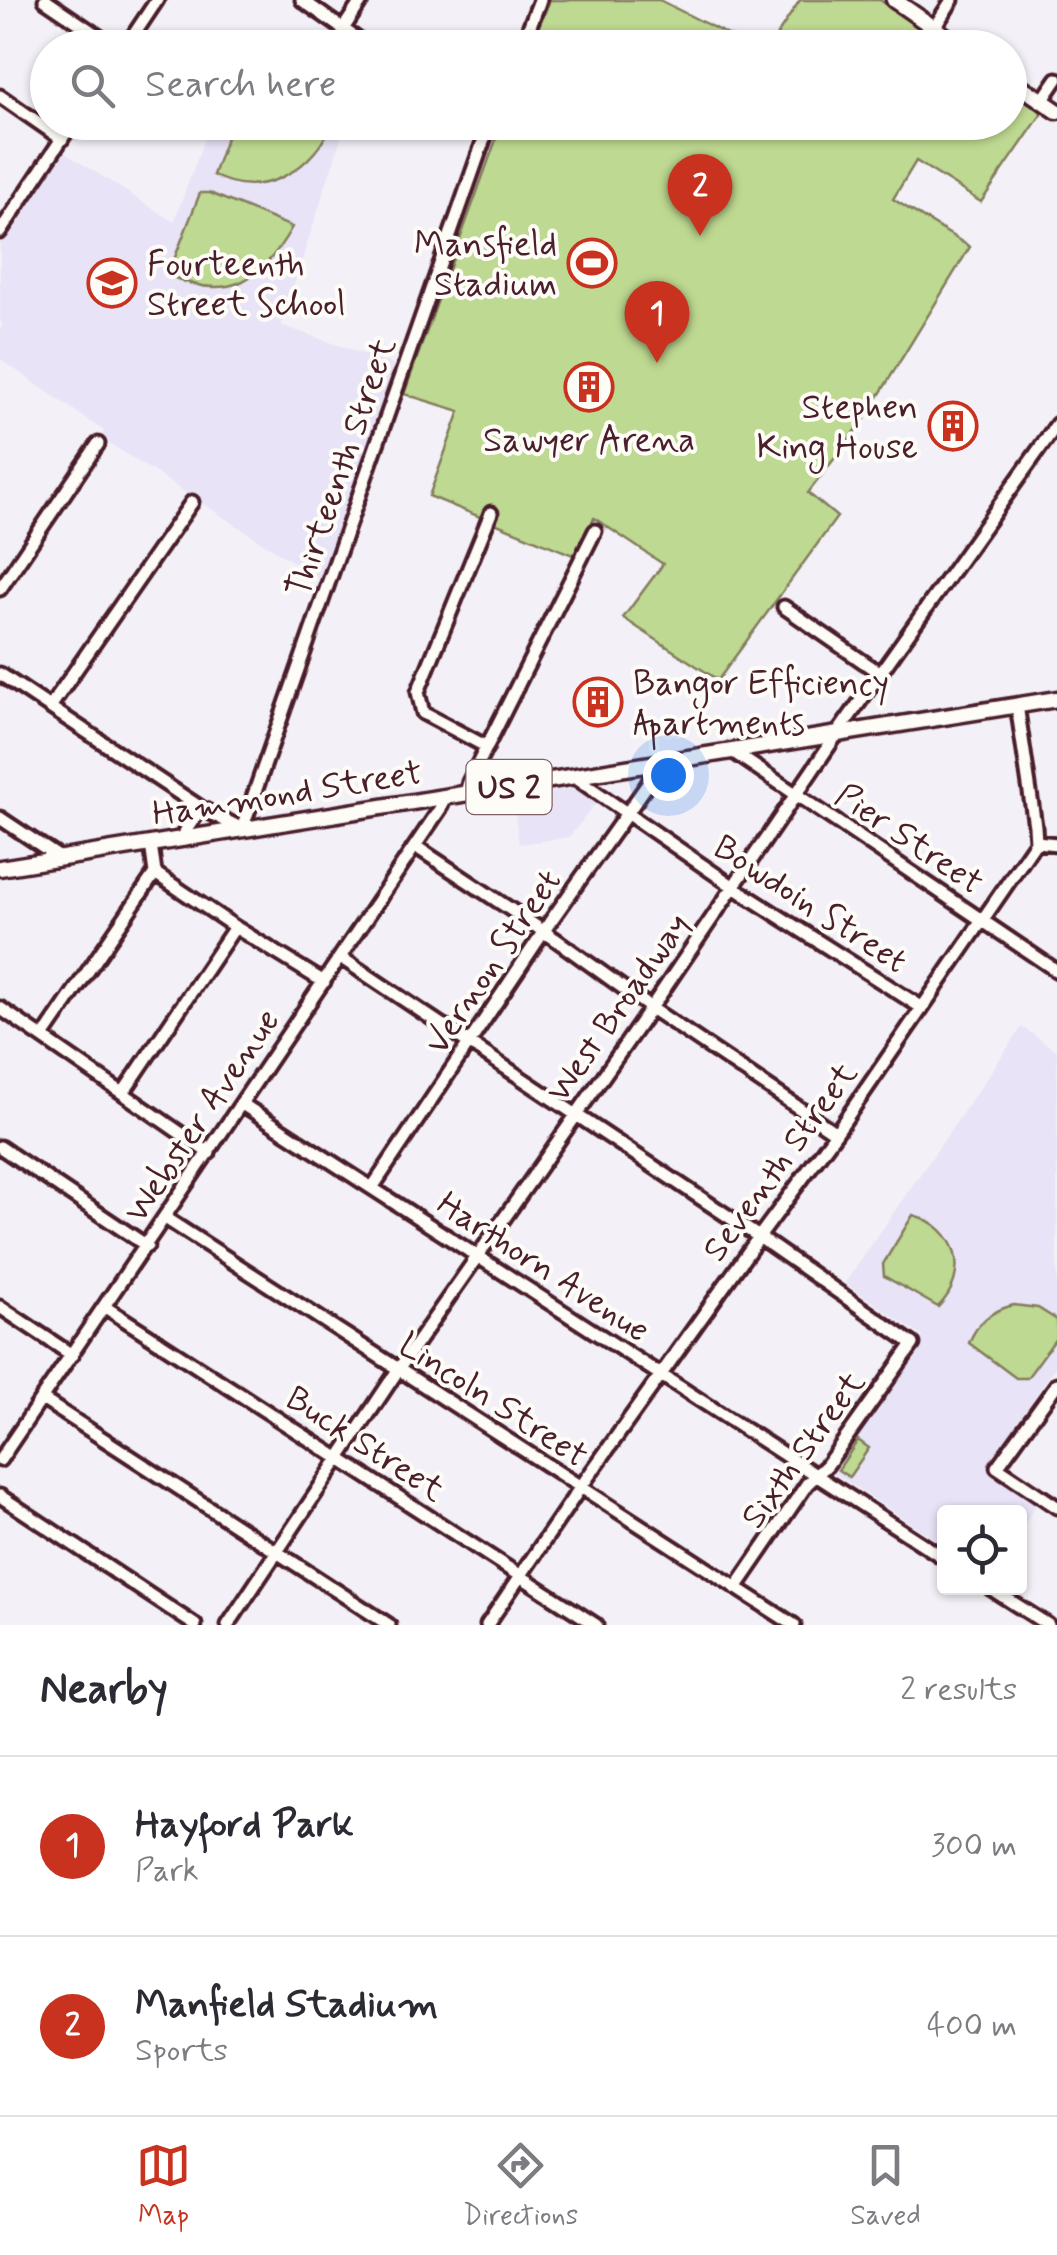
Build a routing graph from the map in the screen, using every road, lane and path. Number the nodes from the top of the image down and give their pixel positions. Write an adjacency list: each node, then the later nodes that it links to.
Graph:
1 (45, 0): 10 (street)
2 (157, 0): 11 (street)
3 (302, 0): 9 (street)
4 (362, 0): 9 (street)
5 (540, 0): 12 (street)
6 (894, 0): 8 (main road)
7 (952, 0): 8 (street)
8 (934, 28): 13 (main road)
9 (343, 29)
10 (89, 30)
11 (137, 30)
12 (528, 30)
13 (937, 30)
14 (1057, 78): 17 (street)
15 (1027, 91): 17 (main road)
16 (0, 96): 19 (street)
17 (1042, 101): 18 (main road)
18 (1057, 111)
19 (30, 116)
20 (61, 140): 22 (street)
21 (480, 140): 48 (street, Thirteenth Street)
22 (2, 225)
23 (1057, 424): 25 (street, West Broadway)
24 (98, 444): 30 (street)
25 (1042, 446): 26 (street); 33 (street, West Broadway)
26 (1055, 454)
27 (192, 502): 36 (street)
28 (492, 513): 38 (street)
29 (595, 531): 38 (street)
30 (0, 588)
31 (784, 607): 33 (street)
32 (0, 674): 36 (street)
33 (880, 674): 37 (street, West Broadway)
34 (1057, 699): 35 (main road, Hammond Street / US 2)
35 (1018, 706): 37 (main road, Hammond Street / US 2); 50 (street)
36 (50, 707): 45 (street)
37 (837, 734): 39 (main road, Hammond Street / US 2); 43 (street, West Broadway)
38 (488, 747): 42 (street)
39 (732, 751): 40 (main road, Hammond Street / US 2); 43 (street, Pier Street)
40 (650, 764): 41 (main road, Hammond Street / US 2); 46 (street, Vernon Street)
41 (573, 776): 42 (main road, Hammond Street / US 2); 46 (street, Bowdoin Street)
42 (466, 794): 44 (main road, Hammond Street / US 2)
43 (797, 794): 57 (street, West Broadway); 58 (street, Pier Street)
44 (444, 797): 48 (main road, Hammond Street / US 2); 53 (street, Webster Avenue)
45 (201, 808): 48 (street); 49 (street)
46 (626, 813): 57 (street, Bowdoin Street); 60 (street, Vernon Street)
47 (0, 818): 54 (street)
48 (242, 829): 49 (main road, Hammond Street / US 2)
49 (180, 839): 51 (main road, Hammond Street / US 2)
50 (1036, 842): 52 (street); 58 (street, Seventh Street)
51 (151, 844): 54 (main road, Hammond Street / US 2); 56 (street)
52 (1057, 844)
53 (415, 846): 60 (street); 61 (street, Webster Avenue)
54 (60, 858): 55 (main road, Hammond Street / US 2)
55 (0, 868)
56 (155, 873): 59 (street); 67 (street)
57 (734, 887): 65 (street, West Broadway); 66 (street, Bowdoin Street)
58 (982, 919): 62 (street, Pier Street); 66 (street, Seventh Street)
59 (235, 927): 63 (street); 69 (street)
60 (544, 932): 65 (street); 68 (street, Vernon Street)
61 (340, 957): 63 (street, Webster Avenue); 68 (street)
62 (1057, 971)
63 (324, 982): 70 (street, Webster Avenue)
64 (0, 1008): 67 (street)
65 (651, 1008): 71 (street, West Broadway); 72 (street)
66 (921, 1008): 72 (street, Seventh Street)
67 (43, 1037): 69 (street)
68 (470, 1043): 71 (street); 75 (street, Vernon Street)
69 (124, 1093): 74 (street)
70 (242, 1104): 74 (street, Webster Avenue); 75 (street, Harthorn Avenue)
71 (575, 1115): 77 (street); 79 (street, West Broadway)
72 (836, 1133): 77 (street, Seventh Street)
73 (0, 1147): 78 (street)
74 (209, 1153): 76 (street, Webster Avenue)
75 (372, 1188): 79 (street, Harthorn Avenue)
76 (165, 1218): 78 (street, Webster Avenue); 83 (street, Lincoln Street)
77 (759, 1237): 84 (street, Seventh Street); 89 (street, Sixth Street)
78 (146, 1246): 81 (street, Webster Avenue)
79 (477, 1255): 83 (street, West Broadway); 84 (street, Harthorn Avenue)
80 (0, 1307): 82 (street)
81 (105, 1308): 82 (street, Webster Avenue); 87 (street, Buck Street)
82 (72, 1356): 86 (street, Webster Avenue)
83 (398, 1370): 87 (street, West Broadway); 90 (street, Lincoln Street)
84 (661, 1374): 89 (street, Harthorn Avenue); 90 (street, Seventh Street)
85 (1057, 1384): 92 (street)
86 (42, 1400): 88 (street, Webster Avenue); 93 (street)
87 (338, 1458): 93 (street, West Broadway); 95 (street, Buck Street)
88 (0, 1460)
89 (817, 1476): 94 (street, Harthorn Avenue); 96 (street, Sixth Street)
90 (580, 1488): 95 (street, Seventh Street); 96 (street, Lincoln Street)
91 (0, 1496): 98 (street)
92 (1057, 1506)
93 (276, 1552): 99 (street, West Broadway); 100 (street)
94 (937, 1553)
95 (521, 1576): 101 (street, Seventh Street); 102 (street, Buck Street)
96 (736, 1588): 103 (street, Lincoln Street)
97 (1001, 1595): 104 (street)
98 (195, 1625)
99 (228, 1625)
100 (389, 1625)
101 (487, 1625)
102 (596, 1625)
103 (794, 1625)
104 (1048, 1625)

